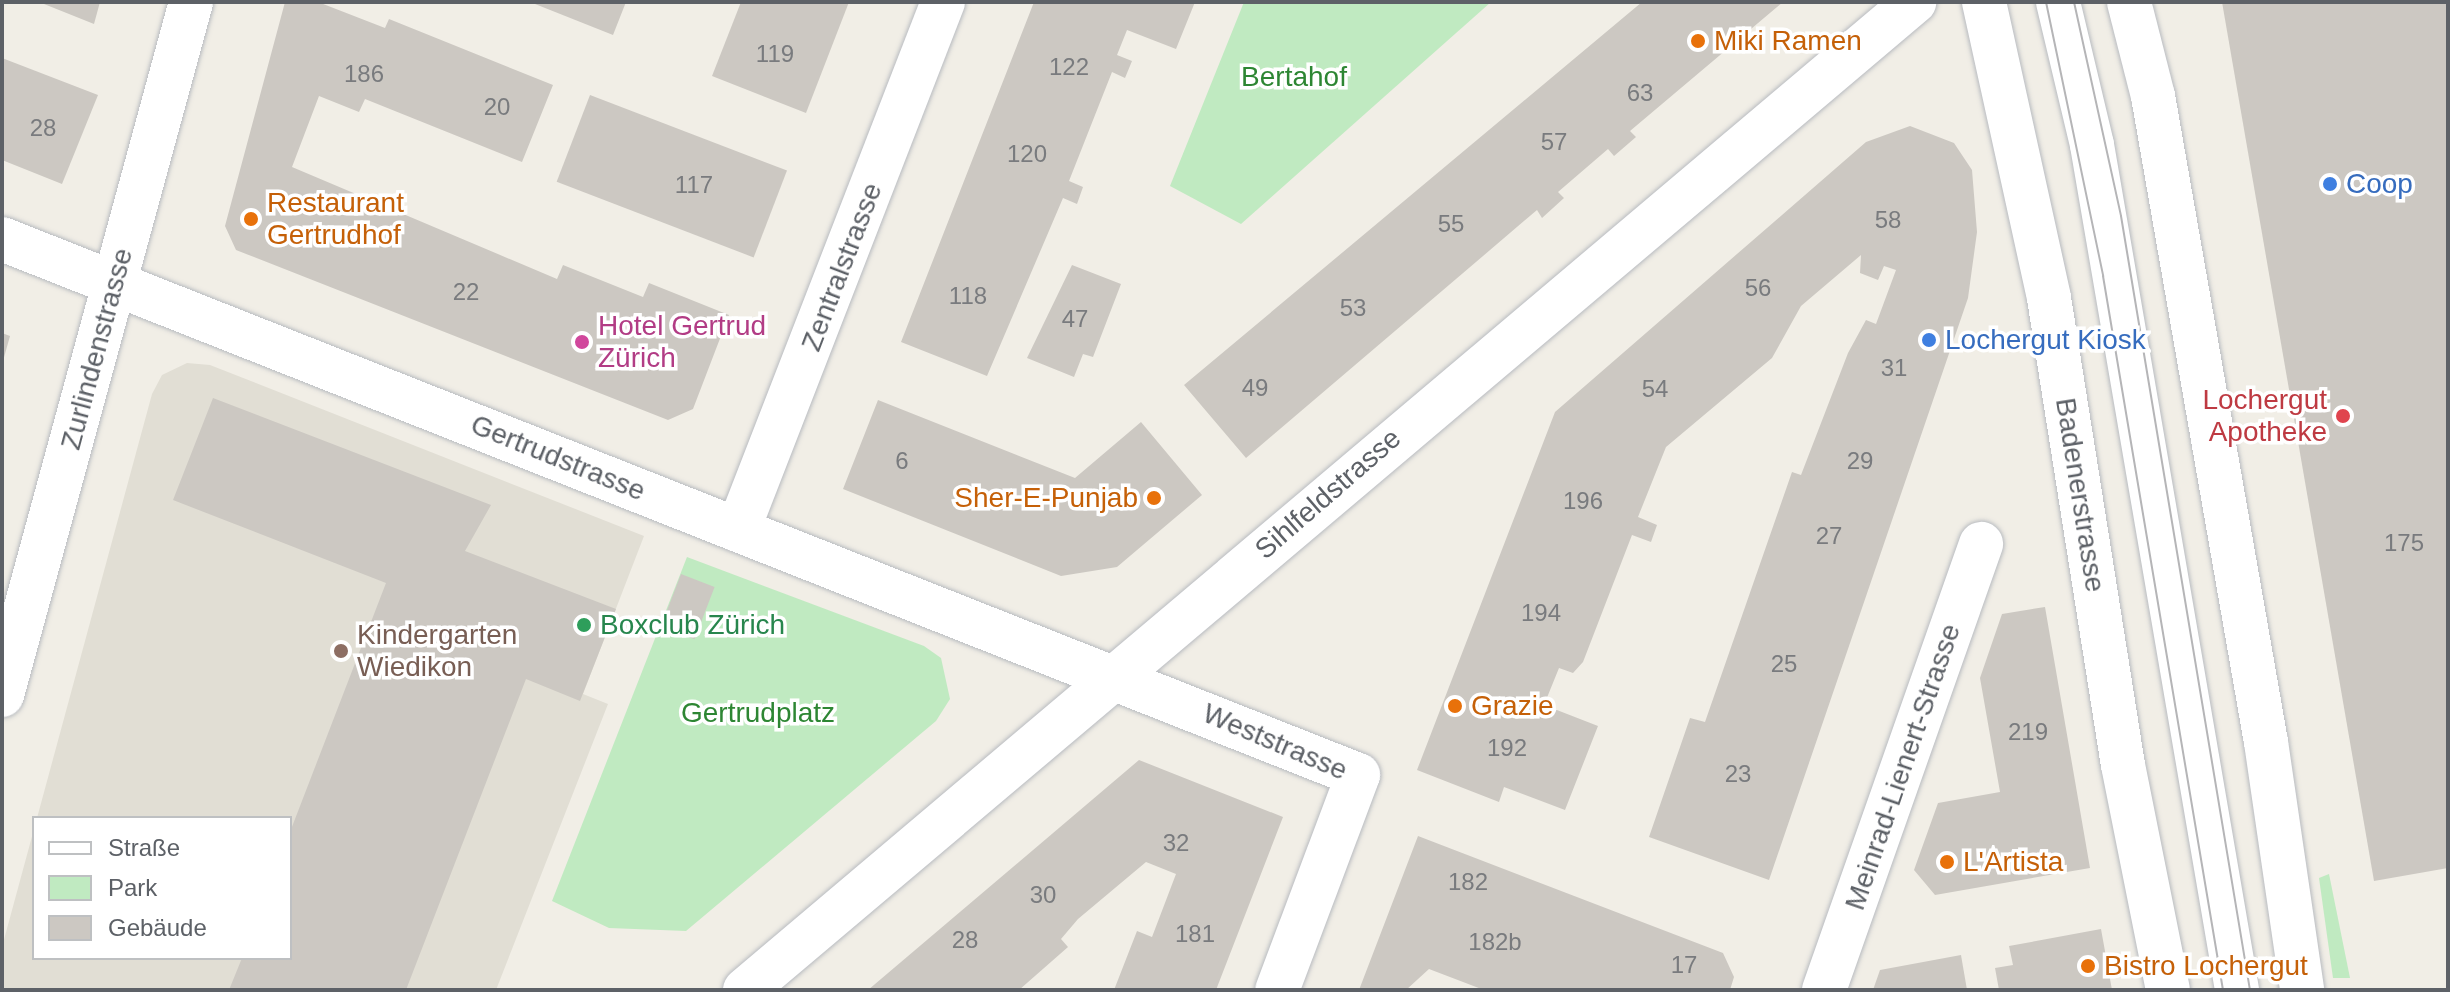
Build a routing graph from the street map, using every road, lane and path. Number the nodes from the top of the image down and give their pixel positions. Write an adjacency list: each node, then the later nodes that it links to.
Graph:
1 (191, 2): 8 (street, Zurlindenstrasse)
2 (943, 2): 9 (street, Zentralstrasse)
3 (1914, 2): 11 (street, Sihlfeldstrasse)
4 (1984, 2): 16 (street, Badenerstrasse)
5 (2058, 2): 17 (street)
6 (2129, 2): 18 (street)
7 (2, 239): 8 (street, Gertrudstrasse)
8 (115, 282): 9 (street, Gertrudstrasse); 12 (street, Zurlindenstrasse)
9 (738, 530): 11 (street, Gertrudstrasse)
10 (1981, 544): 15 (street, Meinrad-Lienert-Strasse)
11 (1116, 675): 13 (street, Sihlfeldstrasse); 14 (street, Weststrasse)
12 (2, 695)
13 (745, 990)
14 (1277, 990)
15 (1824, 990)
16 (2168, 990)
17 (2237, 990)
18 (2302, 990)

